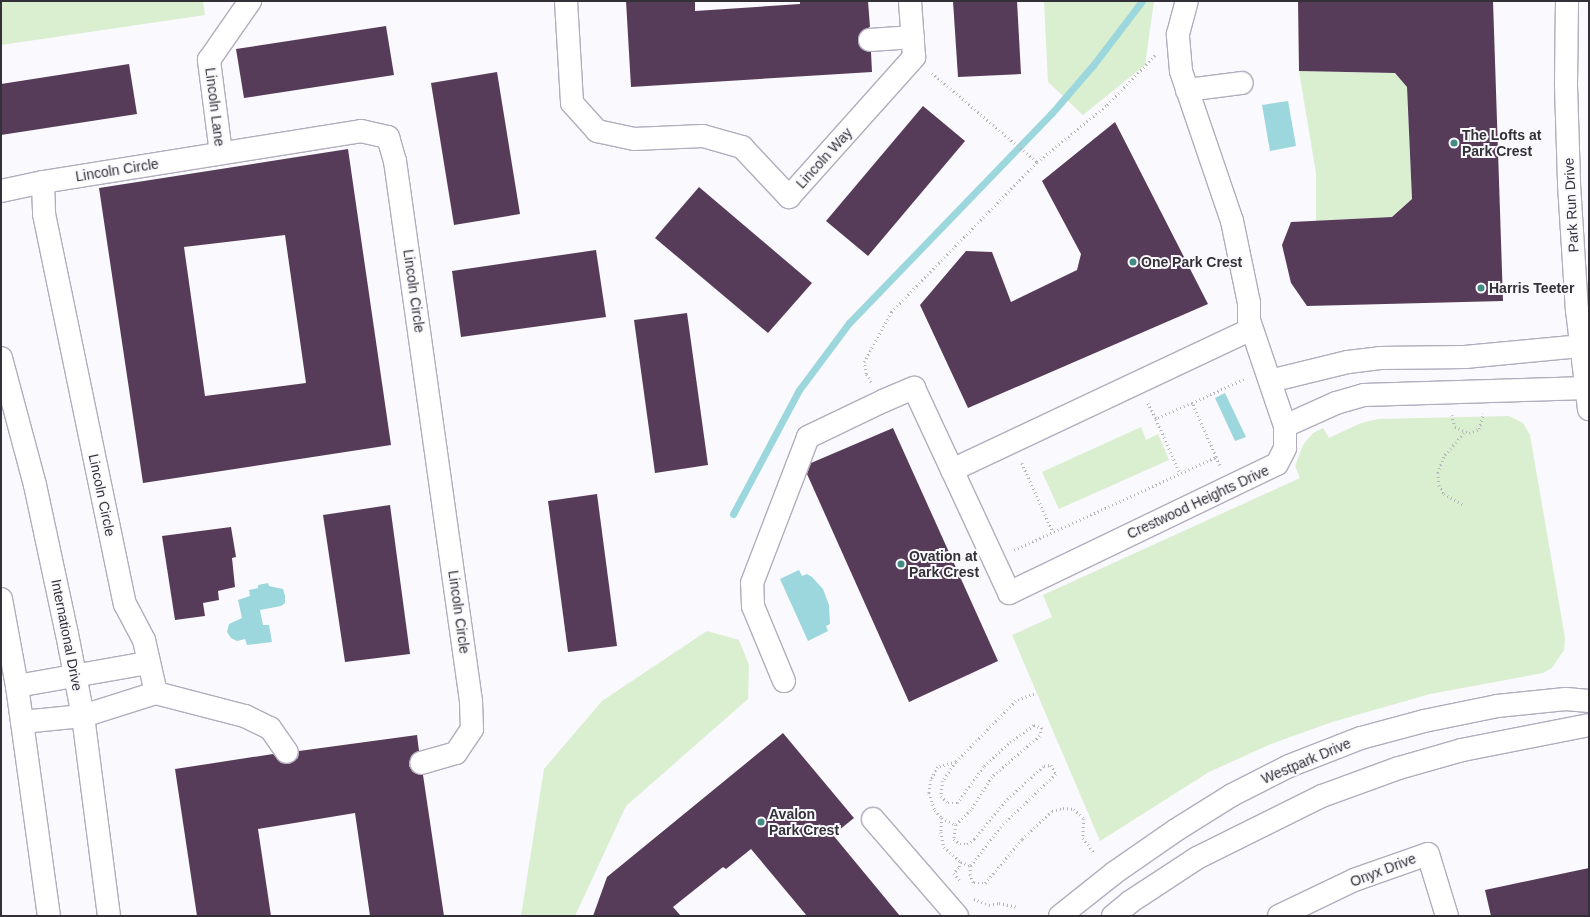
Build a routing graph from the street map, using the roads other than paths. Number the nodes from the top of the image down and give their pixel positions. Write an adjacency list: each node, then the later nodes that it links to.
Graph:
1 (250, 1): 10 (street, Lincoln Lane)
2 (566, 1): 7 (street, Lincoln Way)
3 (910, 1): 7 (street)
4 (1187, 1): 9 (street, Crestwood Heights Drive)
5 (1568, 1): 14 (street, Park Run Drive)
6 (870, 40): 7 (street)
7 (913, 47)
8 (1242, 83): 9 (street)
9 (1187, 90): 13 (street, Crestwood Heights Drive)
10 (222, 153): 11 (street, Lincoln Circle); 32 (street, Lincoln Circle)
11 (43, 182): 12 (street, Lincoln Circle); 22 (street, Lincoln Circle)
12 (1, 191)
13 (1252, 328): 16 (street, Crestwood Heights Drive); 20 (street)
14 (1582, 346): 16 (street); 17 (street, Park Run Drive)
15 (1, 358): 23 (street, International Drive)
16 (1270, 381): 19 (street, Crestwood Heights Drive)
17 (1587, 388): 18 (street, Park Run Drive); 19 (street)
18 (1589, 409)
19 (1285, 426): 20 (street, Crestwood Heights Drive)
20 (952, 470): 24 (street, Crestwood Heights Drive)
21 (1, 599): 25 (street)
22 (148, 663): 23 (street); 26 (street, Lincoln Circle)
23 (74, 675): 25 (street); 28 (street, International Drive)
24 (784, 681)
25 (17, 686): 29 (street)
26 (156, 693): 28 (street); 31 (street)
27 (1589, 701): 37 (street, Westpark Drive)
28 (83, 716): 29 (street); 35 (street, International Drive)
29 (22, 722): 34 (street)
30 (1589, 724): 38 (street)
31 (287, 752)
32 (421, 763)
33 (873, 819): 36 (street)
34 (50, 916)
35 (109, 916)
36 (957, 916)
37 (1060, 916)
38 (1114, 916)
39 (1279, 916): 40 (street, Onyx Drive)
40 (1447, 916)

